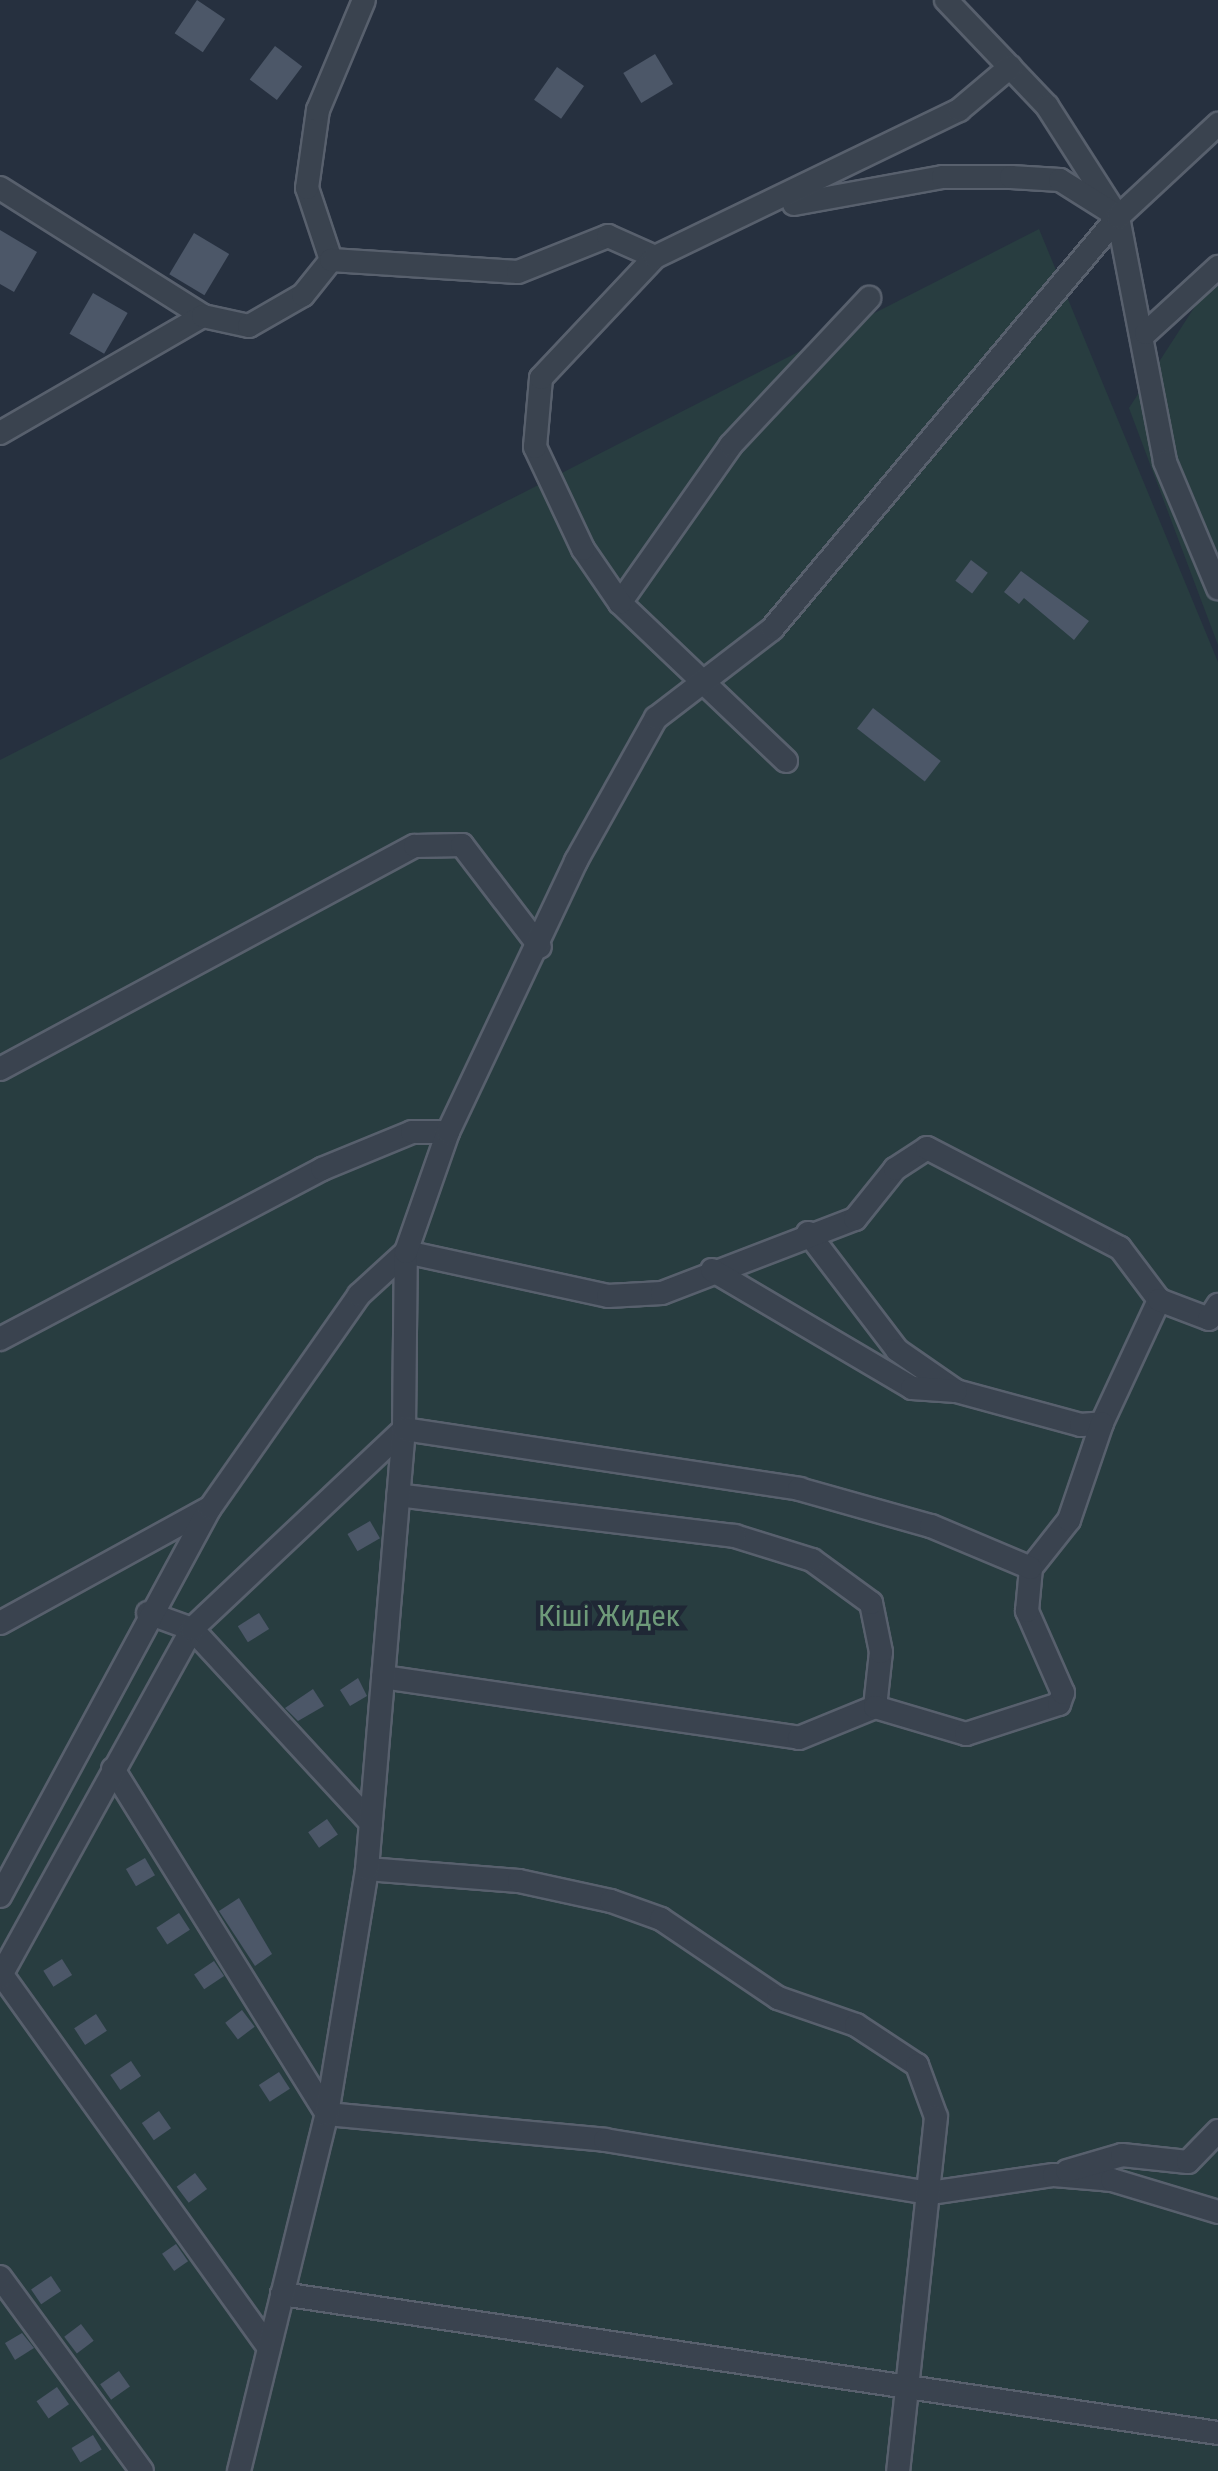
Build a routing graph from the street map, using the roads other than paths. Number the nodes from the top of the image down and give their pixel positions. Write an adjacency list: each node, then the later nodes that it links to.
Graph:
1 (364, 0): 9 (street)
2 (946, 0): 3 (street)
3 (1010, 68): 6 (street); 7 (street)
4 (1218, 124): 7 (street)
5 (0, 188): 12 (street)
6 (773, 208): 7 (street); 8 (street)
7 (1118, 217): 13 (street); 19 (street)
8 (655, 258): 9 (street); 18 (street)
9 (330, 260): 12 (street)
10 (1214, 278): 13 (street)
11 (868, 298): 18 (street)
12 (203, 316): 14 (street)
13 (1146, 333): 16 (street)
14 (0, 433)
15 (1218, 511): 16 (street)
16 (1194, 514): 17 (street)
17 (1218, 588)
18 (620, 603): 19 (street)
19 (704, 682): 20 (street); 21 (street)
20 (786, 760)
21 (540, 947): 22 (street); 23 (street)
22 (0, 1069)
23 (448, 1132): 25 (street); 29 (street)
24 (808, 1233): 26 (street); 27 (street); 30 (street)
25 (406, 1252): 26 (street); 32 (street); 34 (street)
26 (712, 1270): 30 (street)
27 (1159, 1300): 28 (street); 31 (street)
28 (1218, 1305)
29 (0, 1339)
30 (956, 1390): 31 (street)
31 (1102, 1422): 35 (street)
32 (404, 1429): 33 (street); 35 (street); 38 (street)
33 (398, 1496): 39 (street); 40 (street)
34 (210, 1508): 36 (street); 37 (street)
35 (1031, 1568): 40 (street)
36 (148, 1613): 38 (street); 44 (street)
37 (0, 1623)
38 (192, 1629): 41 (street); 42 (street)
39 (383, 1677): 40 (street); 42 (street)
40 (875, 1707)
41 (113, 1769): 45 (street); 46 (street)
42 (372, 1824): 43 (street)
43 (367, 1869): 46 (street); 49 (street)
44 (1, 1893)
45 (1, 1976): 53 (street)
46 (327, 2114): 49 (street); 52 (street)
47 (1218, 2131): 48 (street)
48 (1054, 2174): 49 (street); 50 (street)
49 (930, 2193): 54 (street)
50 (1218, 2212)
51 (0, 2278): 56 (street)
52 (282, 2294): 53 (street); 54 (street)
53 (266, 2344): 57 (street)
54 (908, 2394): 55 (street); 58 (street)
55 (1218, 2432)
56 (142, 2471)
57 (239, 2471)
58 (898, 2471)

